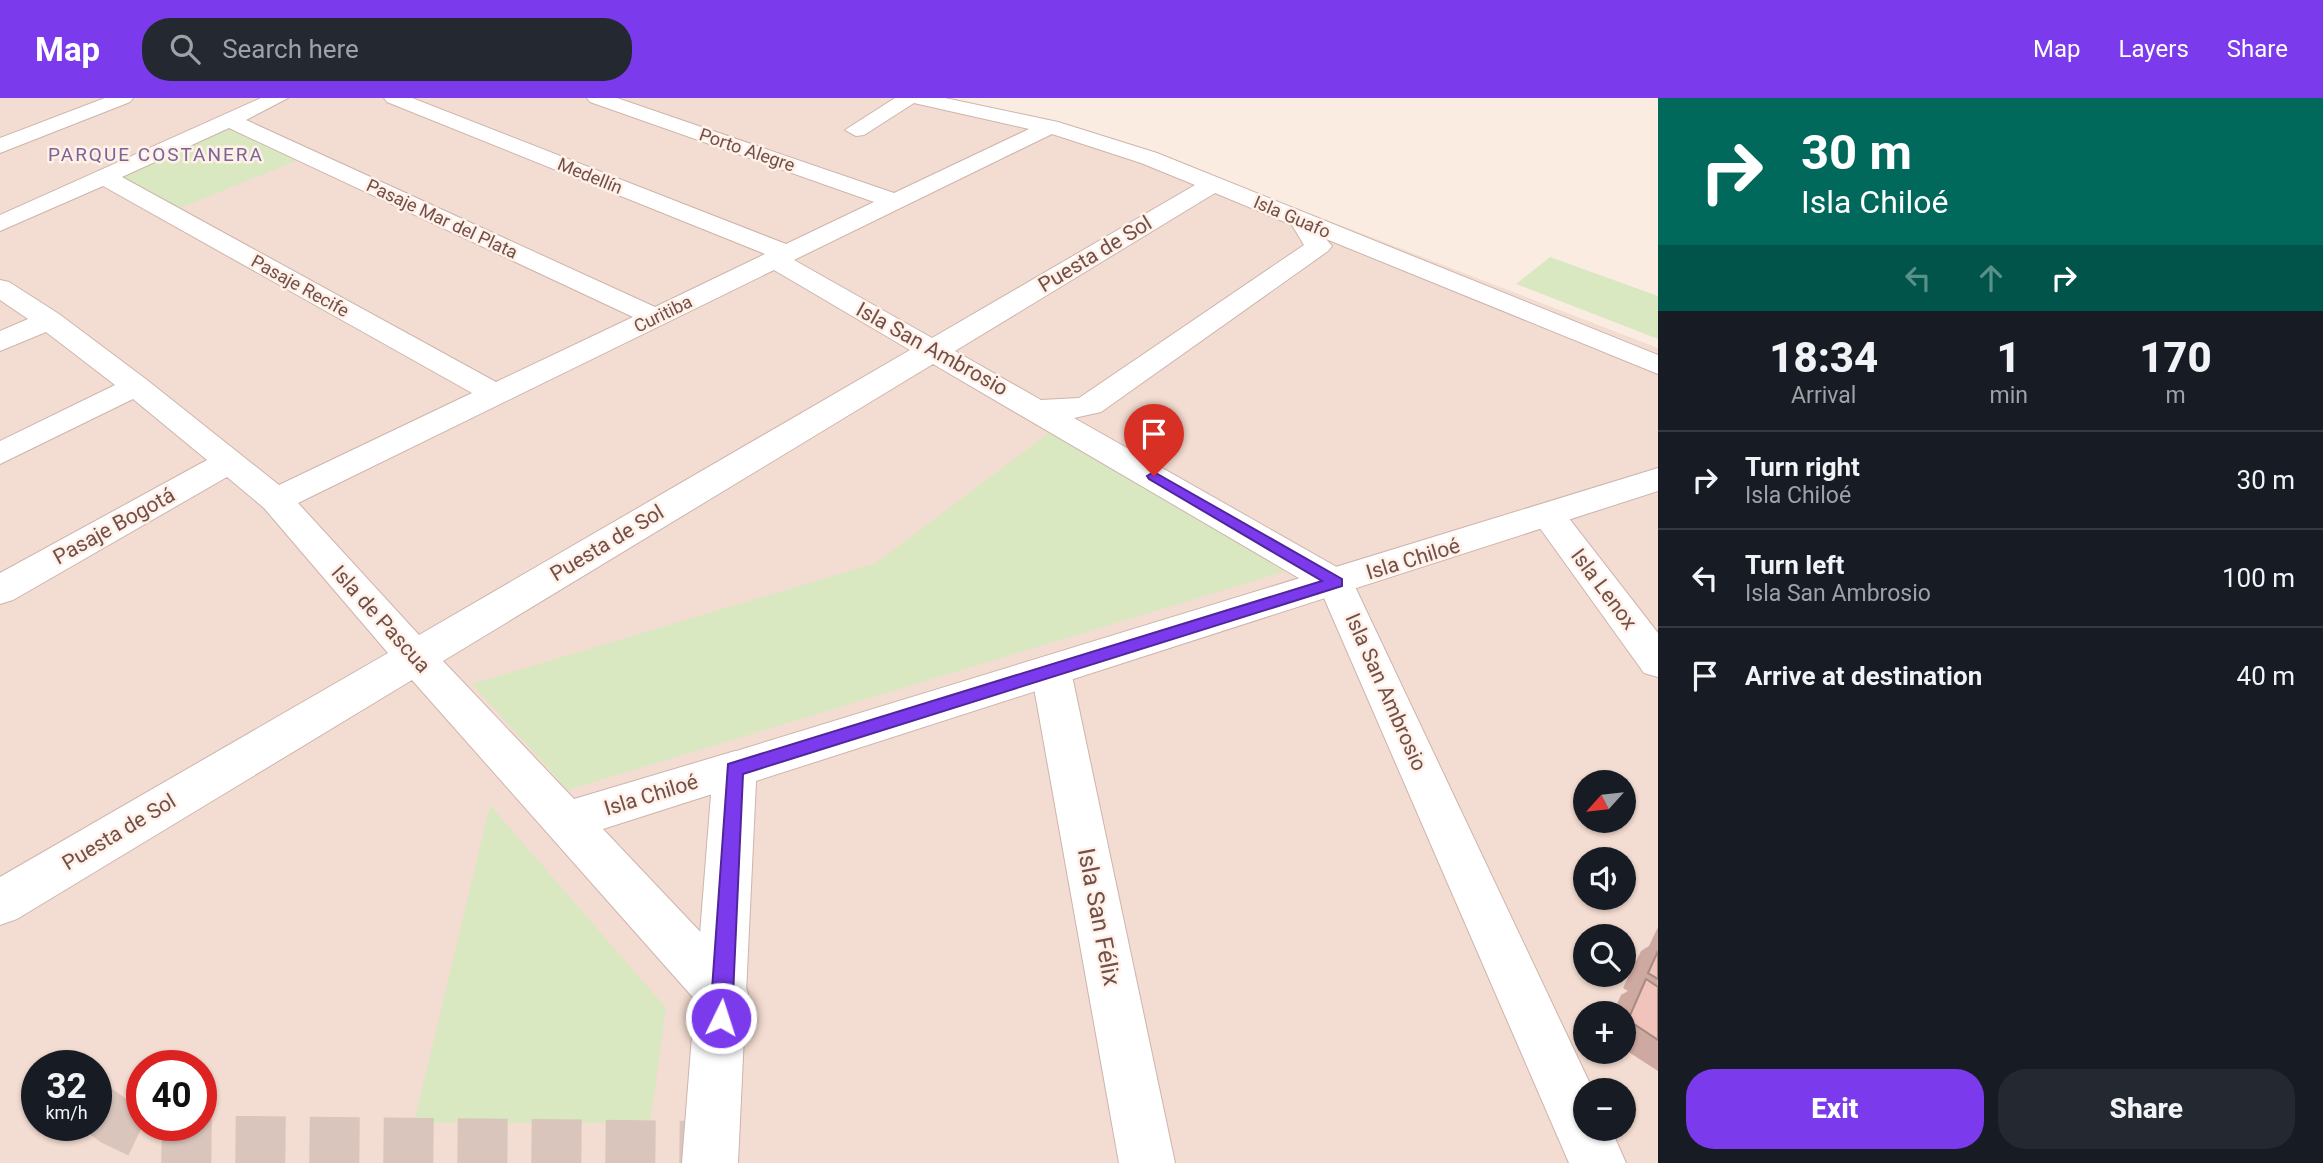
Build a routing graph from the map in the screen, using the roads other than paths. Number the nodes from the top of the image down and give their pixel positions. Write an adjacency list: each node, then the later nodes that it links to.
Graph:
1 (123, 98): 10 (street)
2 (278, 98): 7 (street)
3 (394, 98): 16 (street, Medellín)
4 (597, 98): 13 (street, Porto Alegre)
5 (909, 98): 9 (street)
6 (917, 98): 8 (street, Isla Guafo)
7 (229, 120): 11 (street); 18 (street, Pasaje Mar del Plata)
8 (1050, 128): 12 (street, Isla Guafo); 13 (street, Curitiba)
9 (856, 130)
10 (0, 146)
11 (104, 177): 14 (street); 24 (street, Pasaje Recife)
12 (1214, 184): 15 (street, Isla Guafo); 21 (street, Puesta de Sol)
13 (896, 202): 16 (street, Curitiba)
14 (0, 223)
15 (1304, 223): 22 (street, Isla Guafo); 25 (street)
16 (781, 257): 18 (street, Curitiba); 21 (street, Isla San Ambrosio)
17 (0, 288): 19 (street, Isla de Pascua)
18 (655, 317): 24 (street, Curitiba)
19 (49, 320): 20 (street); 23 (street, Isla de Pascua)
20 (0, 342)
21 (933, 350): 25 (street, Isla San Ambrosio); 33 (street, Puesta de Sol)
22 (1658, 365)
23 (136, 386): 26 (street); 27 (street, Isla de Pascua)
24 (496, 394): 29 (street, Curitiba)
25 (1040, 409): 31 (street, Isla San Ambrosio)
26 (0, 454)
27 (229, 462): 29 (street, Isla de Pascua); 32 (street, Pasaje Bogotá)
28 (1658, 479): 30 (street, Isla Chiloé)
29 (275, 500): 33 (street, Isla de Pascua)
30 (1549, 516): 31 (street, Isla Chiloé); 34 (street, Isla Lenox)
31 (1336, 583): 35 (street, Isla Chiloé); 42 (street, Isla San Ambrosio)
32 (0, 590)
33 (415, 657): 37 (street, Isla de Pascua); 38 (street, Puesta de Sol)
34 (1658, 662)
35 (1051, 671): 36 (street, Isla Chiloé); 41 (street, Isla San Félix)
36 (734, 769): 37 (street, Isla Chiloé); 39 (street)
37 (566, 821): 39 (street, Isla de Pascua)
38 (0, 903)
39 (723, 993): 40 (street)
40 (710, 1163)
41 (1147, 1163)
42 (1598, 1163)

